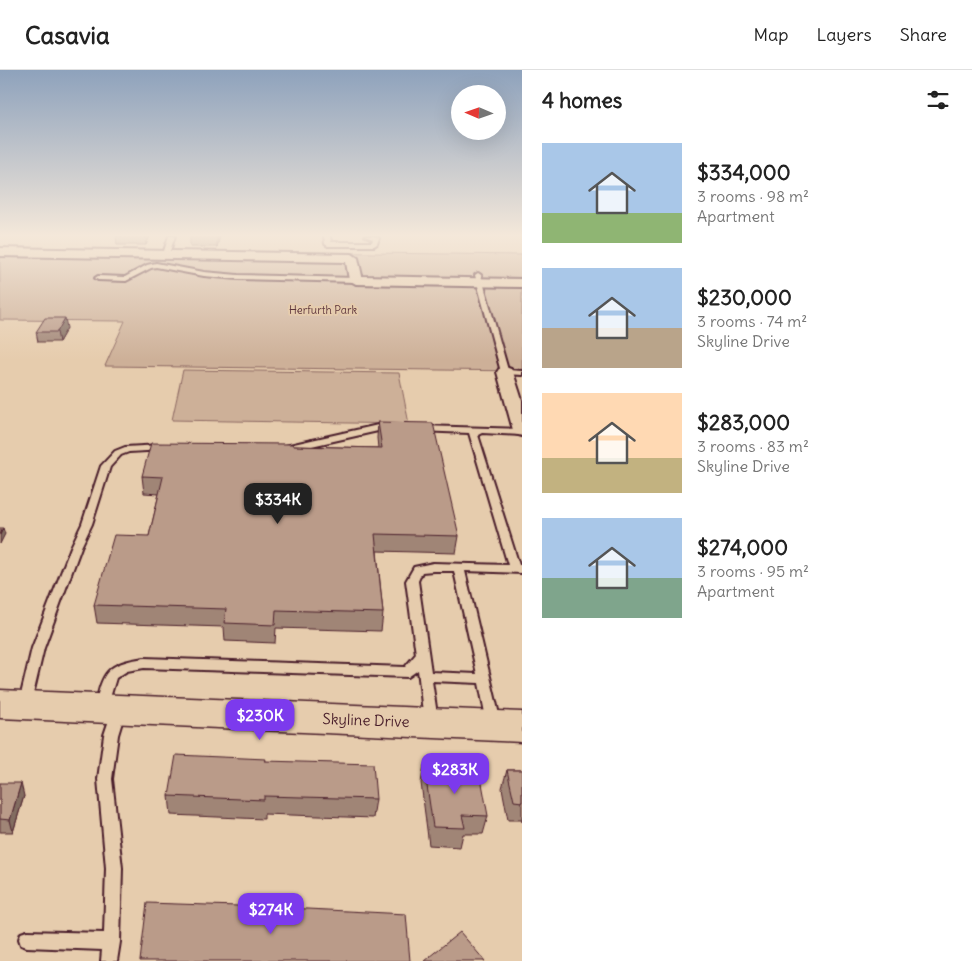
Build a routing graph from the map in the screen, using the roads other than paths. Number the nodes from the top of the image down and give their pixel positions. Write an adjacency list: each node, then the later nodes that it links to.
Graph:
1 (98, 278): 2 (lane)
2 (129, 278)
3 (261, 278): 5 (lane)
4 (479, 279): 5 (street); 6 (street); 7 (lane)
5 (356, 280)
6 (522, 283)
7 (514, 372): 8 (street)
8 (521, 422): 9 (lane)
9 (480, 431): 11 (lane); 13 (lane)
10 (171, 449): 17 (lane)
11 (274, 451)
12 (459, 568): 13 (lane); 14 (lane); 16 (lane)
13 (519, 569)
14 (422, 655): 15 (lane); 18 (lane)
15 (425, 676): 16 (lane); 19 (lane)
16 (484, 679): 20 (lane)
17 (12, 705): 18 (street, Skyline Drive)
18 (109, 709): 19 (street, Skyline Drive); 22 (lane)
19 (431, 722): 20 (street, Skyline Drive)
20 (508, 726)
21 (27, 938): 22 (lane)
22 (112, 942): 23 (lane)
23 (109, 961)

